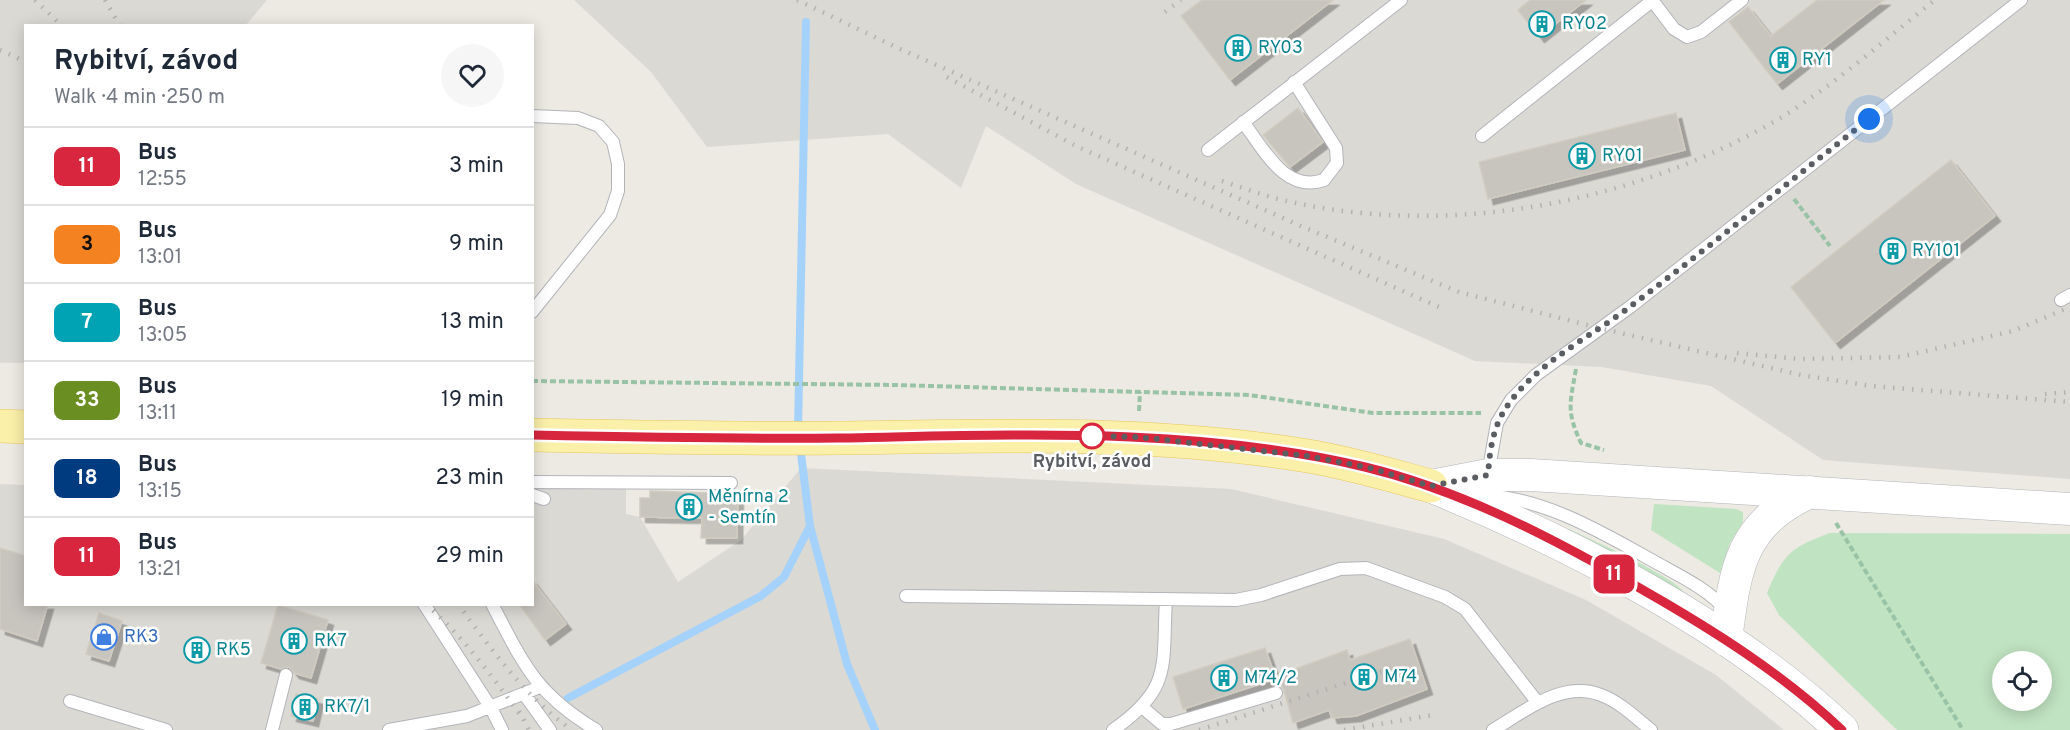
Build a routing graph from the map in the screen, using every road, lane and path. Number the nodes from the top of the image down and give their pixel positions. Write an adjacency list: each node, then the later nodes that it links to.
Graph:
1 (1401, 0): 5 (lane)
2 (1652, 0): 3 (lane); 8 (lane)
3 (1742, 0)
4 (2021, 0): 10 (lane)
5 (1294, 82): 7 (lane); 7 (lane)
6 (534, 116): 12 (lane)
7 (1243, 122): 9 (lane)
8 (1482, 136)
9 (1208, 150)
10 (1784, 186): 11 (path); 13 (lane)
11 (1830, 246)
12 (534, 310)
13 (1577, 344): 15 (lane); 19 (path)
14 (534, 381): 15 (path)
15 (1503, 412): 20 (lane)
16 (0, 426): 17 (main road)
17 (24, 427)
18 (534, 435): 23 (main road)
19 (1608, 451)
20 (1488, 475): 23 (street); 24 (street)
21 (534, 482): 22 (lane)
22 (731, 483)
23 (1431, 486): 30 (main road)
24 (1810, 492): 25 (street); 30 (street); 49 (path)
25 (2070, 508)
26 (906, 596): 27 (lane)
27 (1166, 599): 36 (lane); 37 (lane)
28 (425, 606): 38 (lane)
29 (493, 606): 32 (lane)
30 (1728, 627): 48 (main road)
31 (286, 675): 40 (lane)
32 (540, 687): 34 (lane); 44 (lane)
33 (1276, 693): 37 (lane)
34 (525, 694): 38 (lane); 43 (lane)
35 (70, 701): 39 (lane)
36 (1538, 704): 46 (lane); 47 (lane)
37 (1142, 707): 45 (lane)
38 (491, 708): 41 (lane); 42 (lane)
39 (166, 730)
40 (273, 730)
41 (389, 730)
42 (502, 730)
43 (550, 730)
44 (596, 730)
45 (1113, 730)
46 (1494, 730)
47 (1651, 730)
48 (1842, 730)
49 (1963, 730)

